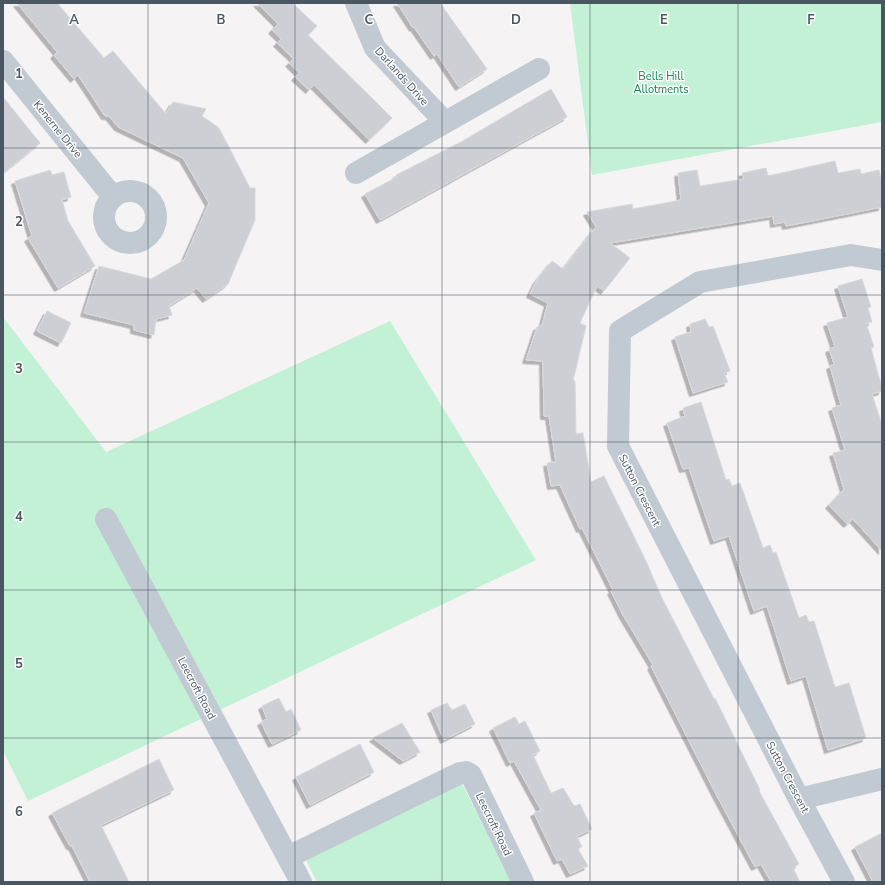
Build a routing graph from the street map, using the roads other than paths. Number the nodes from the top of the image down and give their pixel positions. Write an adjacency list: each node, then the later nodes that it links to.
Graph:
1 (356, 3): 4 (street, Darlands Drive)
2 (3, 61): 6 (street, Kenerne Drive)
3 (539, 69): 4 (street)
4 (445, 122): 5 (street)
5 (356, 173)
6 (113, 197)
7 (882, 245): 8 (street)
8 (851, 255): 9 (street, Sutton Crescent); 12 (street, Sutton Crescent)
9 (882, 260)
10 (106, 519): 13 (street, Leecroft Road)
11 (882, 779): 12 (street)
12 (799, 799): 16 (street, Sutton Crescent)
13 (288, 857): 14 (street, Leecroft Road); 15 (street, Leecroft Road)
14 (301, 882)
15 (523, 882)
16 (844, 882)

